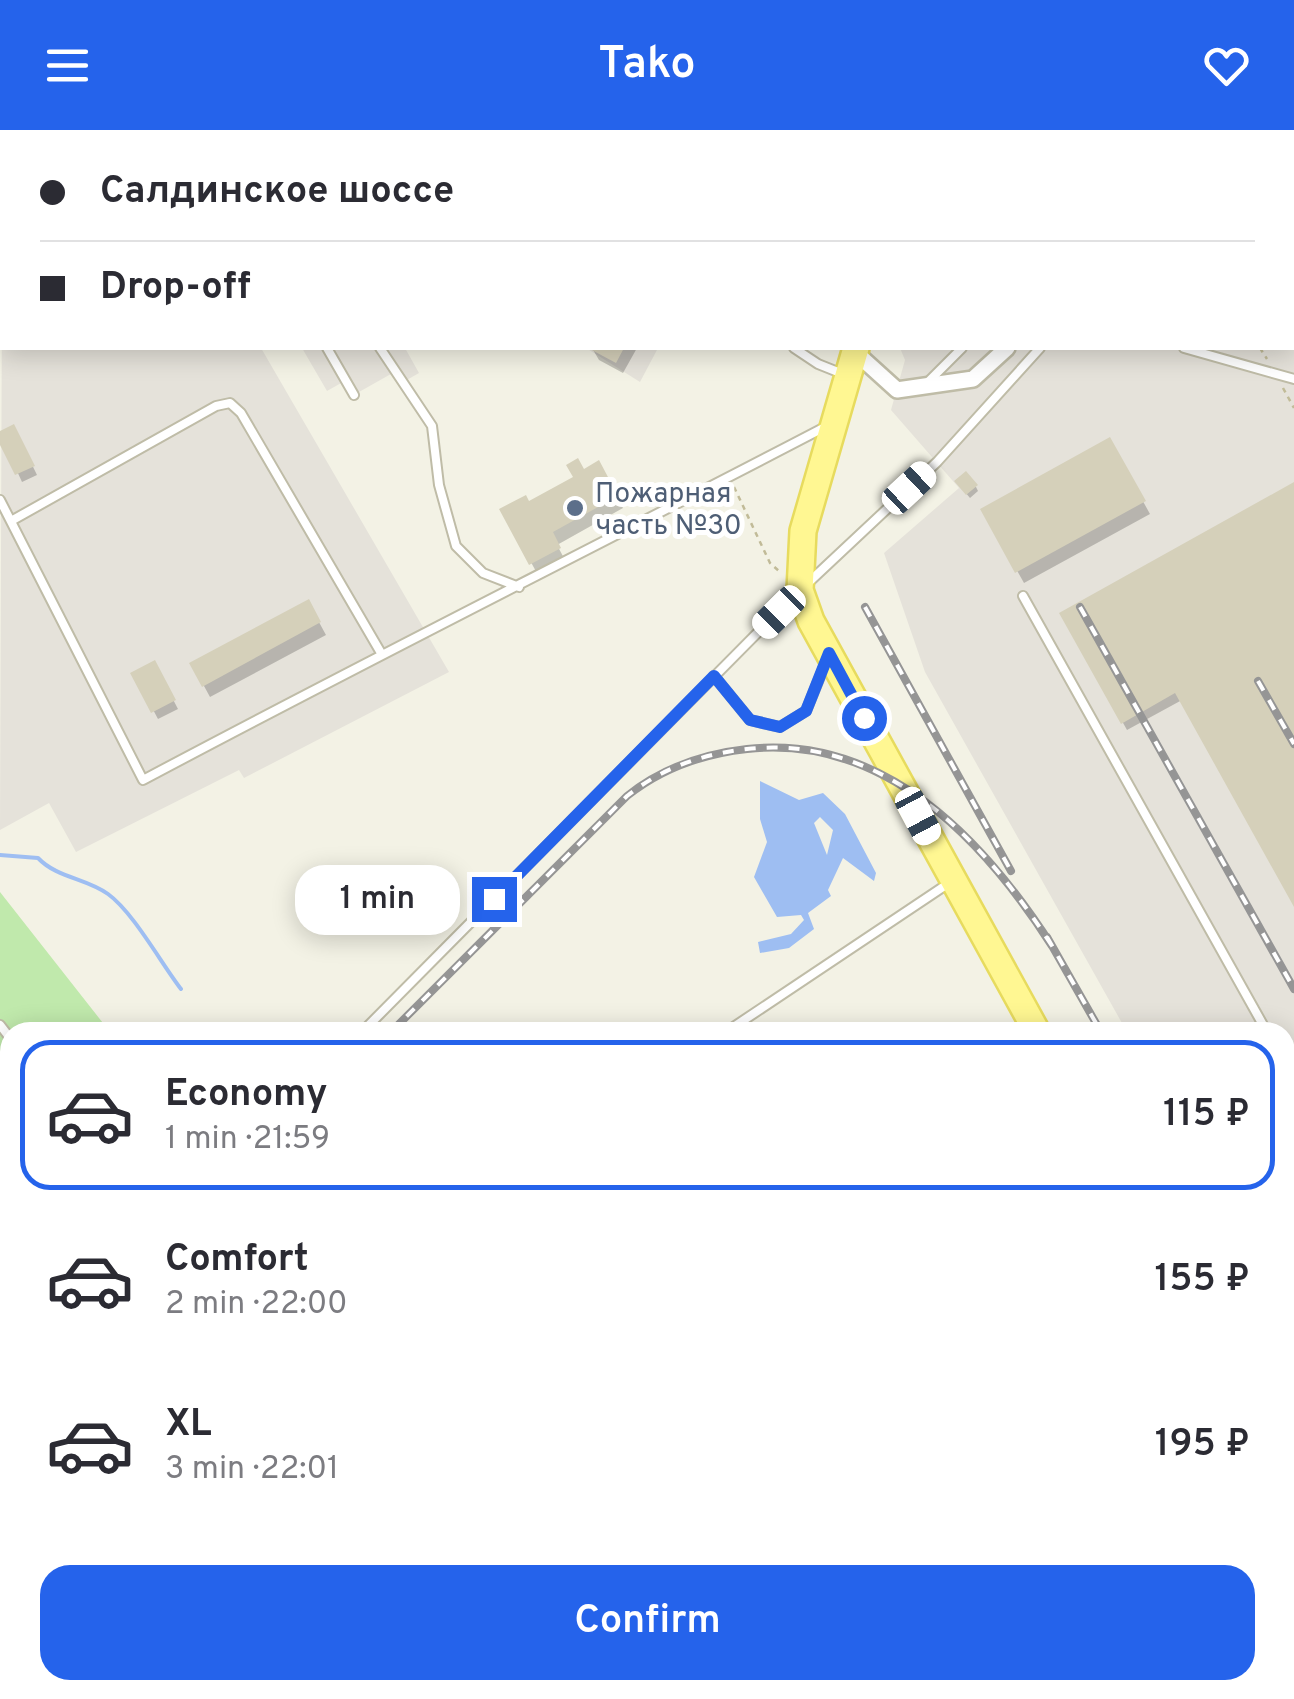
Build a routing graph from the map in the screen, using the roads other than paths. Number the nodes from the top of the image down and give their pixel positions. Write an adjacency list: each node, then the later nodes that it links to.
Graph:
1 (328, 350): 11 (lane)
2 (381, 350): 15 (lane)
3 (797, 350): 8 (lane)
4 (960, 350): 10 (lane)
5 (1005, 350): 10 (street)
6 (1038, 350): 16 (lane)
7 (1191, 350): 9 (lane)
8 (853, 359): 10 (street); 12 (main road)
9 (1294, 379)
10 (925, 385)
11 (354, 395)
12 (835, 422): 15 (lane); 16 (main road)
13 (0, 500): 14 (lane)
14 (10, 520): 18 (lane); 18 (lane)
15 (519, 588): 18 (lane)
16 (800, 590): 19 (main road); 20 (lane)
17 (1023, 596): 25 (lane)
18 (381, 653)
19 (829, 653): 20 (lane); 21 (main road)
20 (714, 676): 22 (lane)
21 (953, 881): 23 (lane); 24 (main road)
22 (372, 1022)
23 (741, 1022)
24 (1032, 1022)
25 (1261, 1022)

